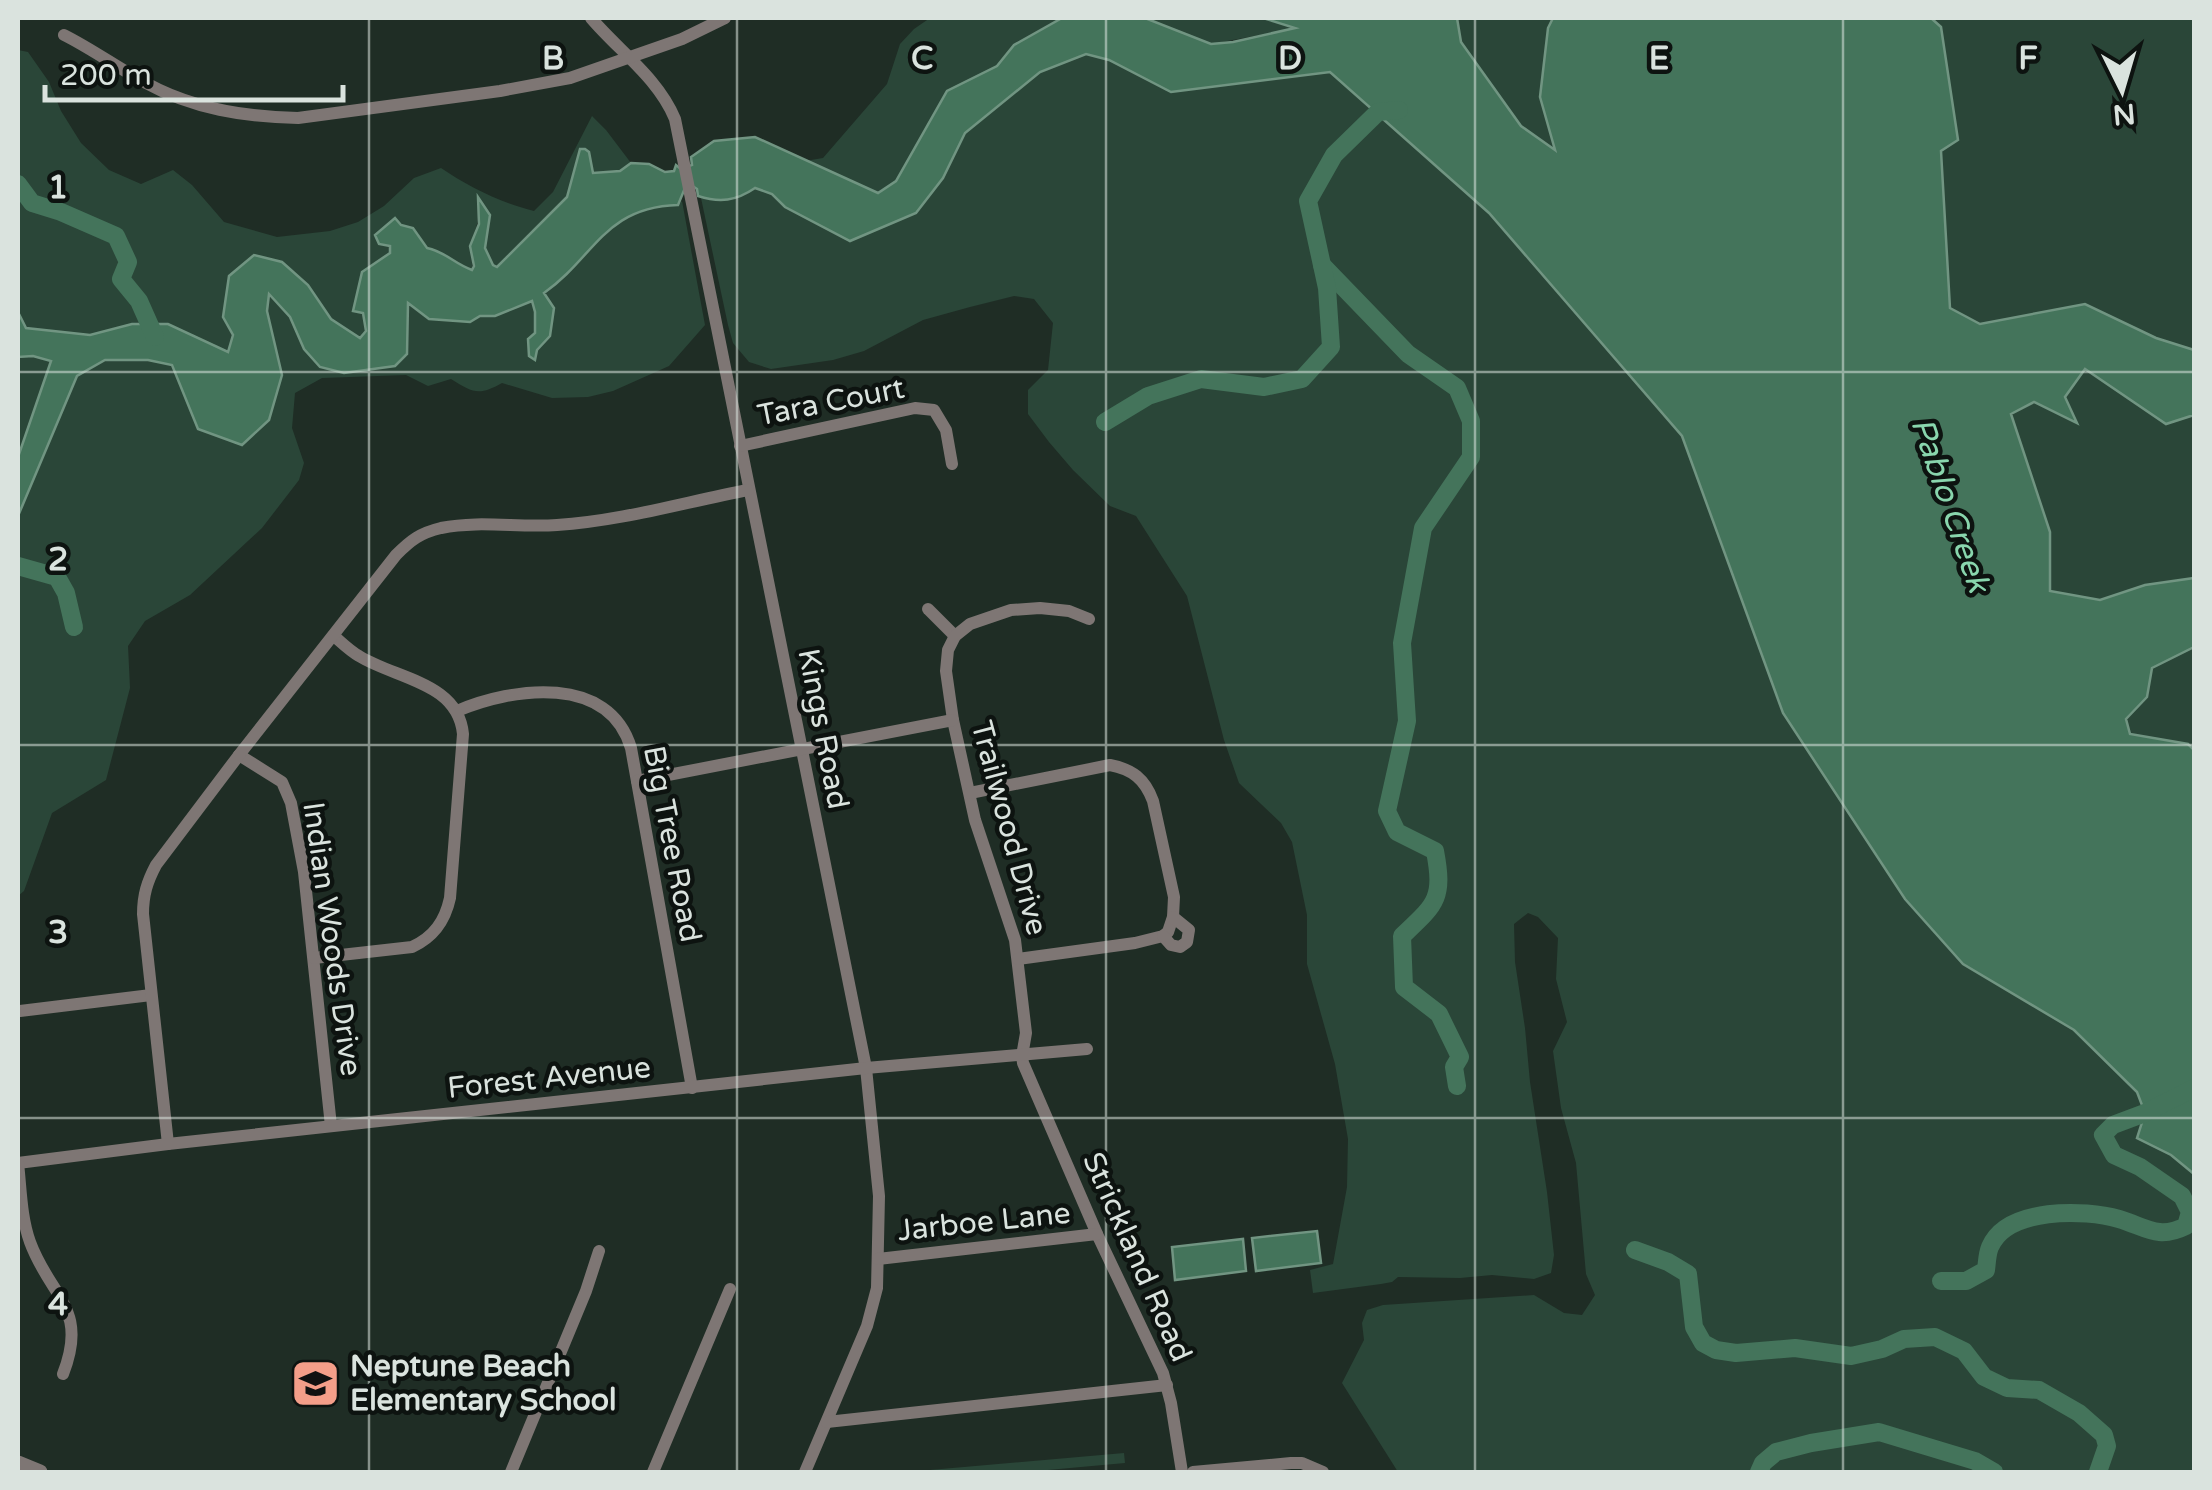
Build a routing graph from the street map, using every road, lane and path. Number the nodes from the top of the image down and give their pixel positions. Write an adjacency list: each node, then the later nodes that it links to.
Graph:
1 (591, 18): 4 (street, Kings Road)
2 (725, 18): 4 (street)
3 (64, 35): 4 (street)
4 (628, 56): 5 (street, Kings Road)
5 (740, 446): 6 (street, Tara Court); 7 (street, Kings Road)
6 (952, 464)
7 (748, 490): 10 (street); 14 (street, Kings Road)
8 (928, 609): 11 (street)
9 (1089, 619): 11 (street)
10 (334, 636): 12 (street); 15 (street)
11 (955, 636): 13 (street, Trailwood Drive)
12 (457, 711): 16 (street, Big Tree Road); 20 (street)
13 (953, 720): 14 (street); 17 (street, Trailwood Drive)
14 (801, 749): 16 (street); 26 (street, Kings Road)
15 (239, 754): 20 (street, Indian Woods Drive); 22 (street)
16 (637, 782): 27 (street, Big Tree Road)
17 (970, 794): 18 (street); 21 (street, Trailwood Drive)
18 (1173, 916): 19 (street); 19 (street)
19 (1164, 936): 21 (street)
20 (314, 958): 28 (street, Indian Woods Drive)
21 (1018, 958): 25 (street, Trailwood Drive)
22 (152, 995): 23 (street); 29 (street)
23 (20, 1011)
24 (1087, 1049): 25 (street, Forest Avenue)
25 (1022, 1056): 26 (street, Forest Avenue); 31 (street, Strickland Road)
26 (866, 1068): 27 (street, Forest Avenue); 33 (street, Kings Road)
27 (692, 1088): 28 (street, Forest Avenue)
28 (331, 1126): 29 (street, Forest Avenue)
29 (168, 1144): 30 (street, Forest Avenue)
30 (18, 1163): 35 (street)
31 (1097, 1234): 33 (street, Jarboe Lane); 36 (street, Strickland Road)
32 (599, 1250): 40 (street)
33 (878, 1259): 37 (street, Kings Road)
34 (730, 1289): 41 (street)
35 (63, 1374)
36 (1167, 1386): 37 (street, Strickland Road); 43 (street)
37 (827, 1422): 42 (street, Kings Road)
38 (18, 1463): 39 (street)
39 (40, 1472)
40 (510, 1472)
41 (652, 1472)
42 (805, 1472)
43 (1182, 1472)
44 (1192, 1472): 45 (street)
45 (1324, 1472)

